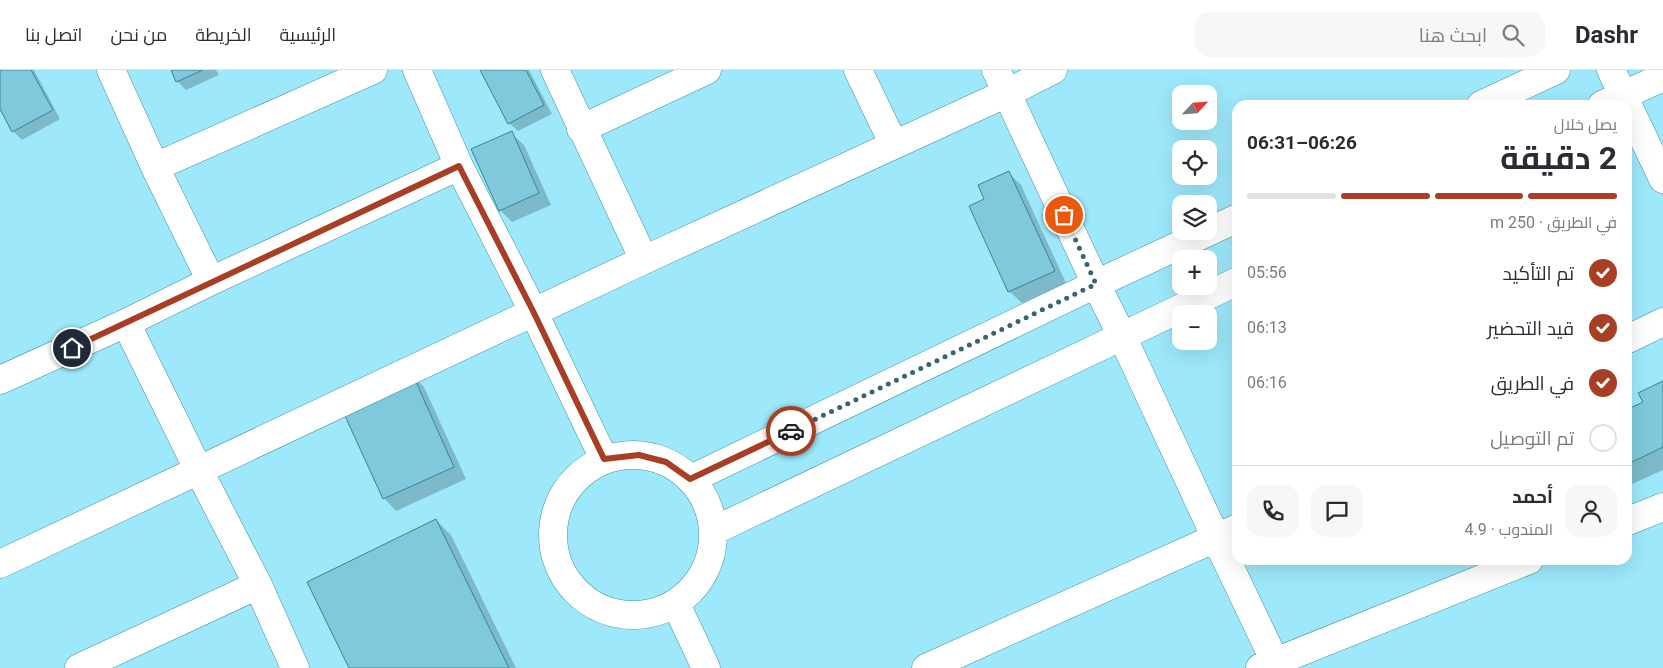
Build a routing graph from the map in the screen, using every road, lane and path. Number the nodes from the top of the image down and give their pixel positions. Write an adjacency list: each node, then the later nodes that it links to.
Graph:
1 (112, 70): 18 (street)
2 (373, 70): 18 (street)
3 (417, 70): 17 (street)
4 (555, 70): 14 (street)
5 (707, 70): 14 (street)
6 (858, 70): 16 (street)
7 (1053, 70): 11 (street)
8 (1556, 70): 12 (street)
9 (1611, 70): 13 (street)
10 (1663, 77): 13 (street)
11 (1002, 82): 16 (street); 23 (street)
12 (1492, 100)
13 (1613, 100)
14 (581, 129): 21 (street)
15 (1632, 130): 19 (street)
16 (894, 145): 21 (street)
17 (459, 166): 22 (street); 25 (street)
18 (155, 167): 22 (street)
19 (1663, 178)
20 (1232, 221): 23 (street)
21 (644, 260): 25 (street)
22 (211, 281): 27 (street)
23 (1096, 284): 28 (street); 33 (street)
24 (1232, 284): 28 (street)
25 (534, 313): 31 (street); 32 (street)
26 (1663, 322): 29 (street)
27 (126, 323): 30 (street); 32 (street)
28 (1122, 336): 36 (street); 37 (street)
29 (1632, 337)
30 (0, 380)
31 (604, 459): 33 (street); 43 (street)
32 (199, 471): 39 (street); 42 (street)
33 (690, 479): 36 (street)
34 (1663, 507): 35 (street)
35 (1632, 519)
36 (713, 531): 43 (street)
37 (1226, 533): 38 (street); 48 (street)
38 (1232, 551)
39 (0, 564)
40 (1237, 565): 44 (street)
41 (1517, 565): 44 (street)
42 (258, 586): 45 (street); 46 (street)
43 (676, 604): 47 (street)
44 (1271, 666)
45 (79, 668)
46 (295, 668)
47 (706, 668)
48 (926, 668)

